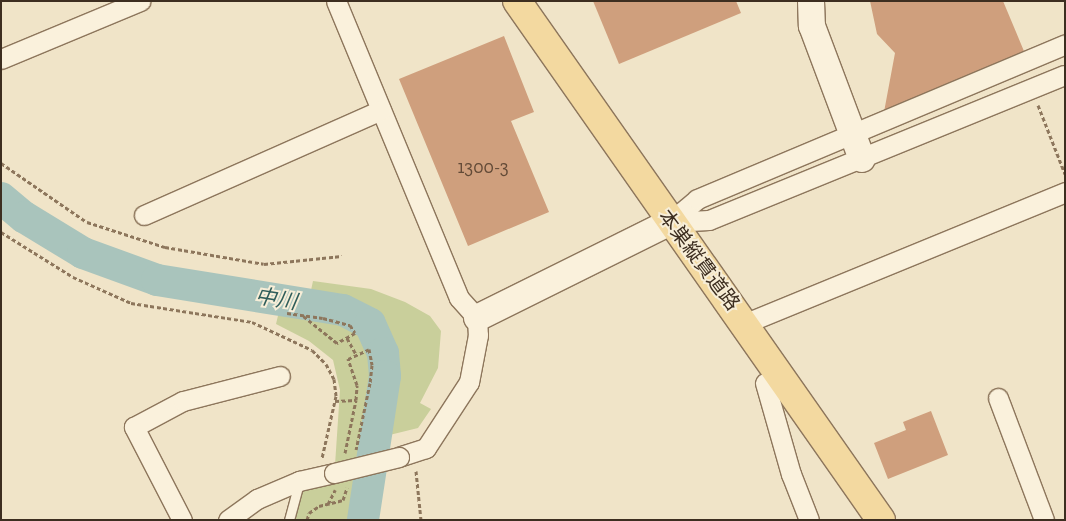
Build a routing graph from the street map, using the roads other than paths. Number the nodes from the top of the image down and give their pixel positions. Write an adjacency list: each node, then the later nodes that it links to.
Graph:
1 (140, 1): 7 (street)
2 (336, 1): 9 (street)
3 (498, 1): 14 (main road, 本巣縦貫道路)
4 (517, 1): 14 (main road, 本巣縦貫道路)
5 (811, 1): 10 (street)
6 (1065, 44): 10 (street)
7 (1, 59)
8 (1065, 75): 11 (street)
9 (380, 110): 13 (street); 15 (street)
10 (853, 133): 11 (street); 14 (street)
11 (862, 159): 14 (street)
12 (1065, 192): 16 (street)
13 (144, 215)
14 (664, 226): 15 (street); 16 (main road, 本巣縦貫道路); 18 (main road, 本巣縦貫道路)
15 (477, 318): 20 (street, bridge)
16 (746, 323): 26 (main road, 本巣縦貫道路)
17 (280, 376): 21 (street)
18 (765, 383): 24 (street); 25 (main road, 本巣縦貫道路)
19 (998, 398): 27 (street)
20 (299, 481): 22 (street); 23 (lane)
21 (182, 520)
22 (228, 520)
23 (289, 520)
24 (809, 520)
25 (860, 520)
26 (881, 520)
27 (1044, 520)

